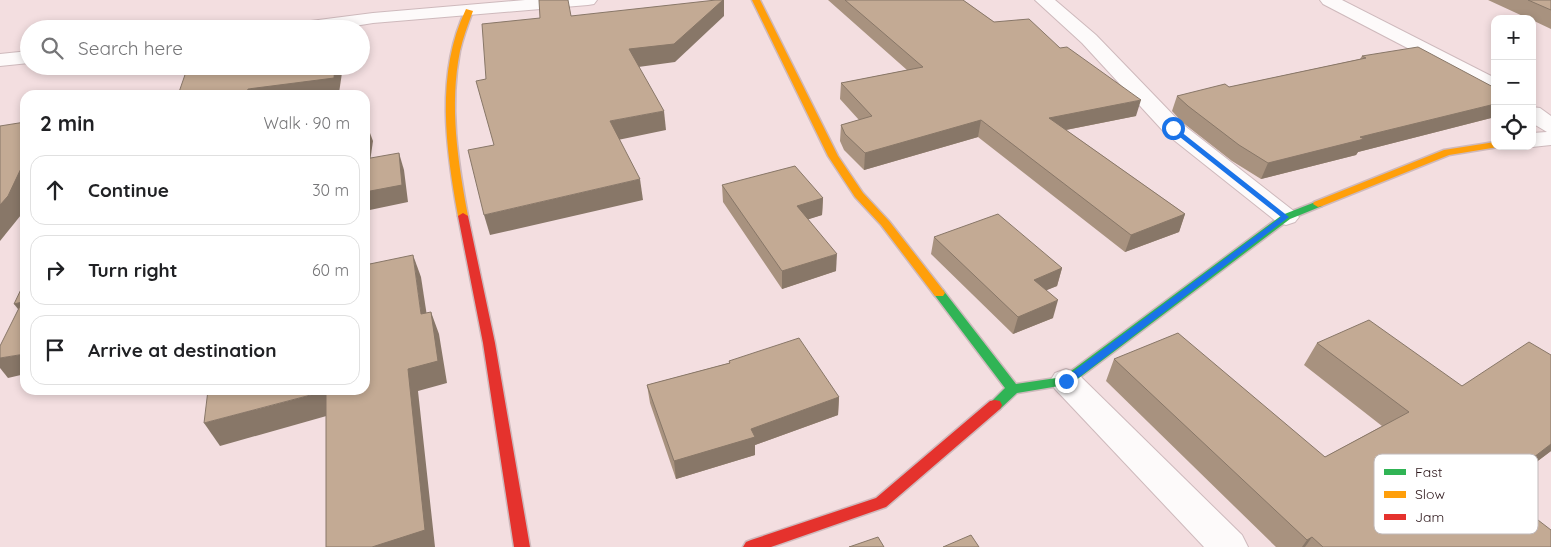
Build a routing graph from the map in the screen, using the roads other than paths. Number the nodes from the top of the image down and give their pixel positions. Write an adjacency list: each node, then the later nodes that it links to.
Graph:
1 (588, 0): 5 (street)
2 (756, 0): 17 (street)
3 (1044, 0): 15 (street)
4 (1329, 0): 9 (street)
5 (469, 11): 6 (street); 18 (street)
6 (359, 20)
7 (20, 58): 8 (street)
8 (0, 60)
9 (1491, 84)
10 (1536, 116): 11 (street)
11 (1551, 126)
12 (1551, 138): 13 (street)
13 (1536, 140)
14 (1491, 146): 15 (street)
15 (1286, 217): 16 (street)
16 (1066, 381): 17 (street); 20 (street)
17 (1013, 389): 19 (street)
18 (522, 547)
19 (751, 547)
20 (1229, 547)

